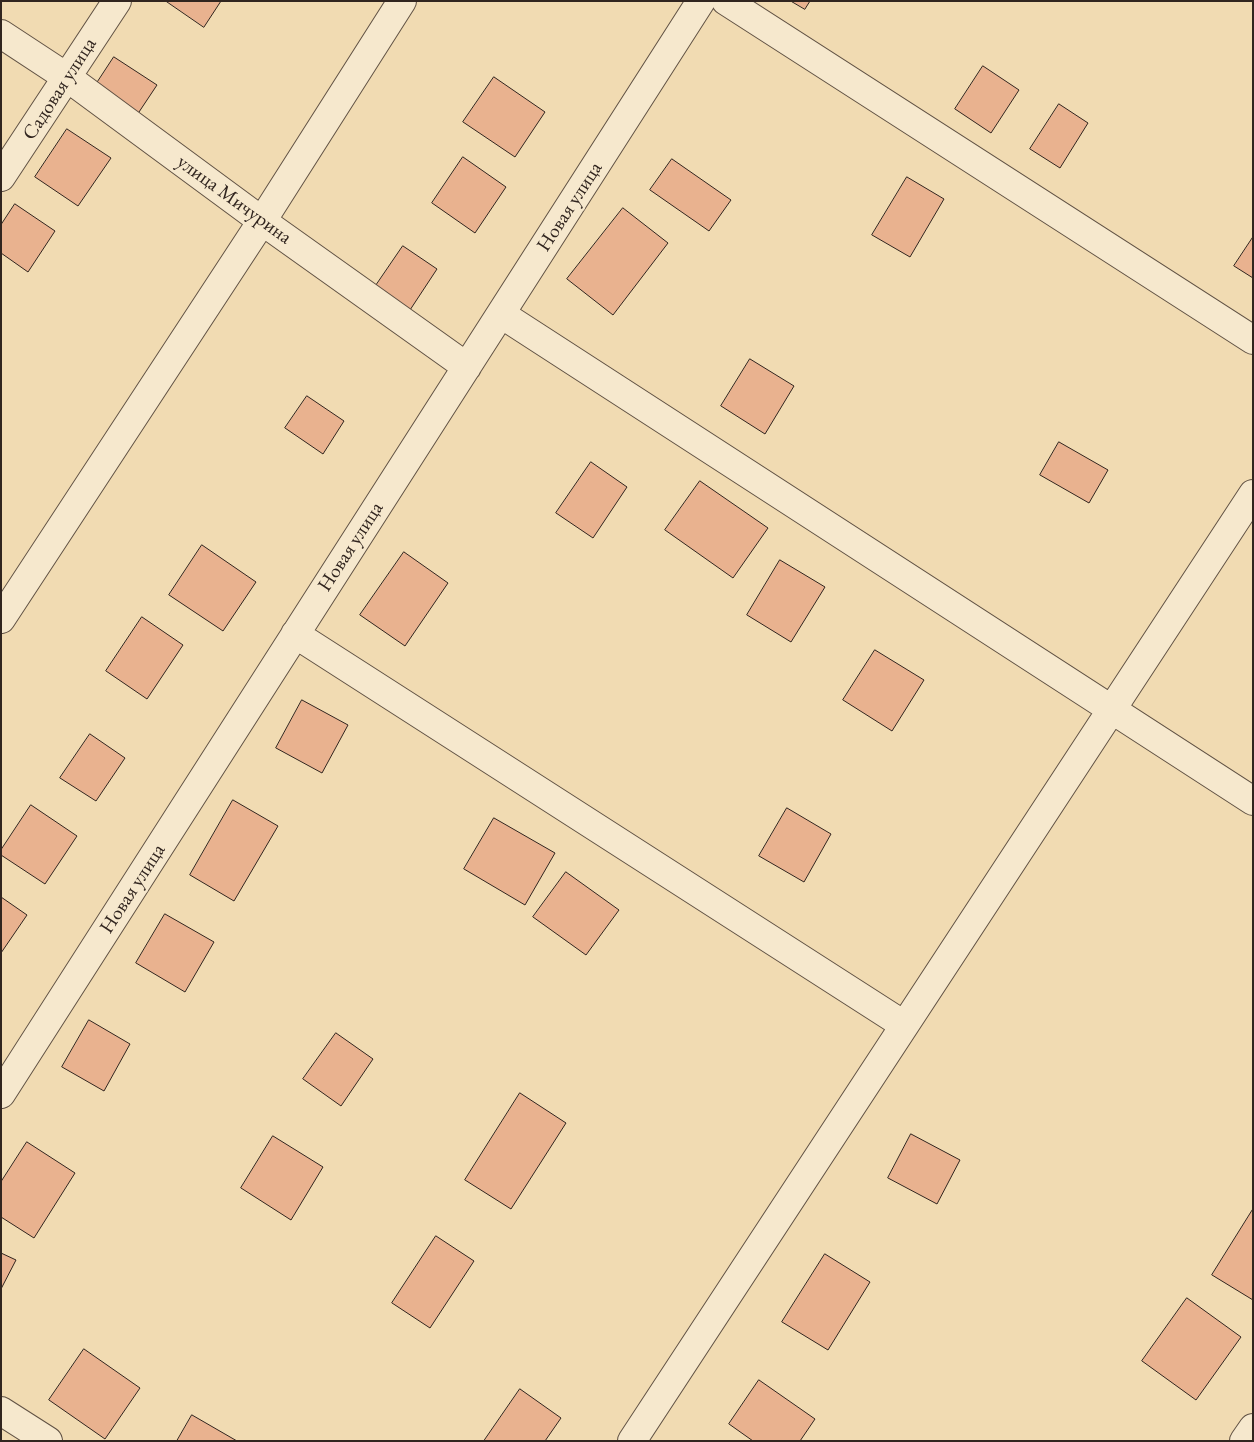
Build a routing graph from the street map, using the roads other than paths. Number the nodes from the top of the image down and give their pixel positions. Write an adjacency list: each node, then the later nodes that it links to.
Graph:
1 (117, 1): 6 (street, Садовая улица)
2 (402, 1): 8 (street)
3 (702, 1): 9 (street, Новая улица)
4 (726, 1): 10 (street)
5 (1, 34): 6 (street, улица Мичурина)
6 (68, 78): 7 (street, Садовая улица); 8 (street, улица Мичурина)
7 (1, 177)
8 (262, 221): 11 (street, улица Мичурина); 13 (street)
9 (501, 314): 11 (street, Новая улица); 15 (street)
10 (1253, 340)
11 (467, 367): 14 (street, Новая улица)
12 (1253, 494): 15 (street)
13 (1, 619)
14 (295, 634): 17 (street); 18 (street, Новая улица)
15 (1112, 709): 16 (street); 17 (street)
16 (1253, 801)
17 (904, 1025): 22 (street)
18 (1, 1094)
19 (1, 1411): 21 (street)
20 (1253, 1428): 23 (street)
21 (48, 1441)
22 (632, 1441)
23 (1244, 1441)

